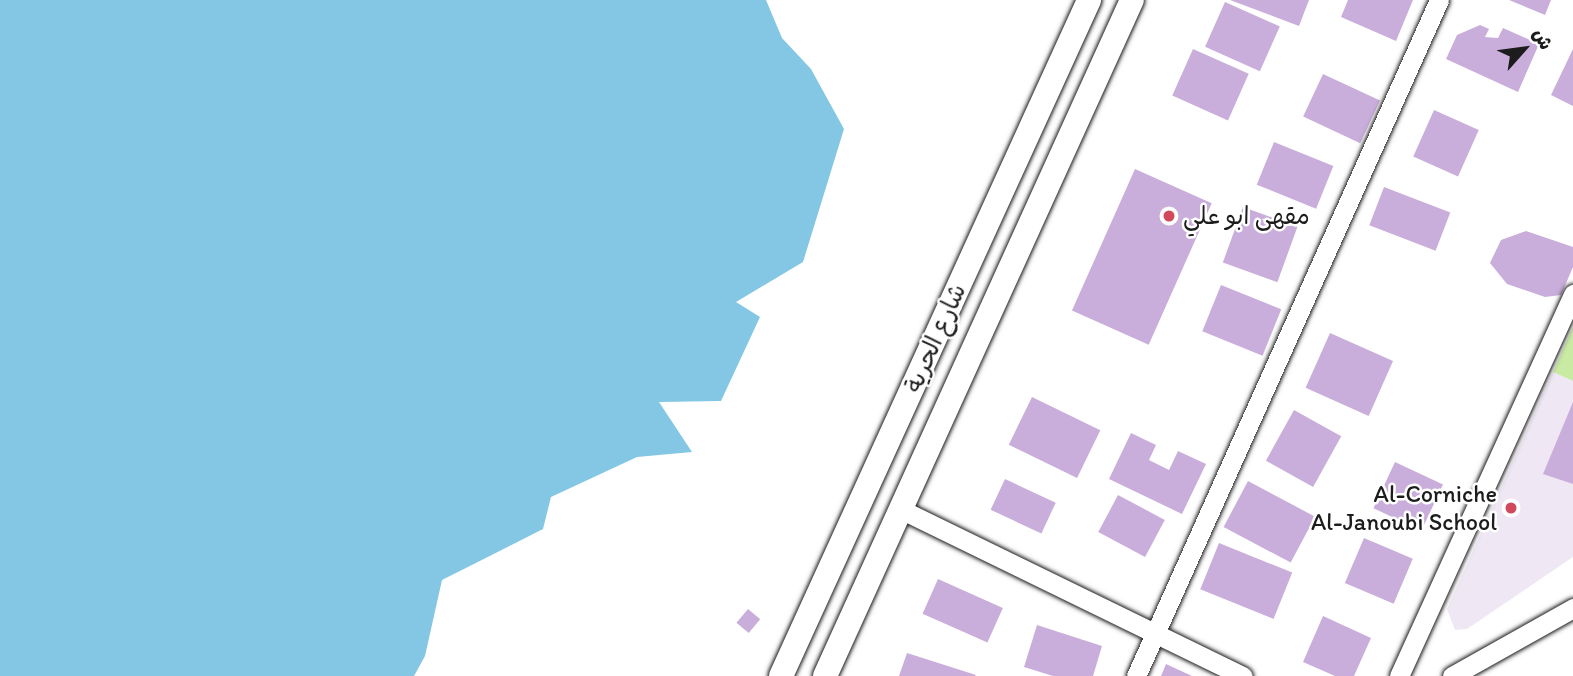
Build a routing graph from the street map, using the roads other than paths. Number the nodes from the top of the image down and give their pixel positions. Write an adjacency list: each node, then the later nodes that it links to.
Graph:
1 (1089, 0): 8 (street, شارع الحرية)
2 (1132, 0): 5 (street, شارع الحرية)
3 (1439, 0): 7 (street)
4 (1573, 294): 12 (street)
5 (902, 510): 7 (street); 9 (street, شارع الحرية)
6 (1573, 608): 13 (street)
7 (1157, 632): 10 (street); 11 (street)
8 (780, 676)
9 (825, 676)
10 (1136, 676)
11 (1243, 676)
12 (1399, 676)
13 (1452, 676)

